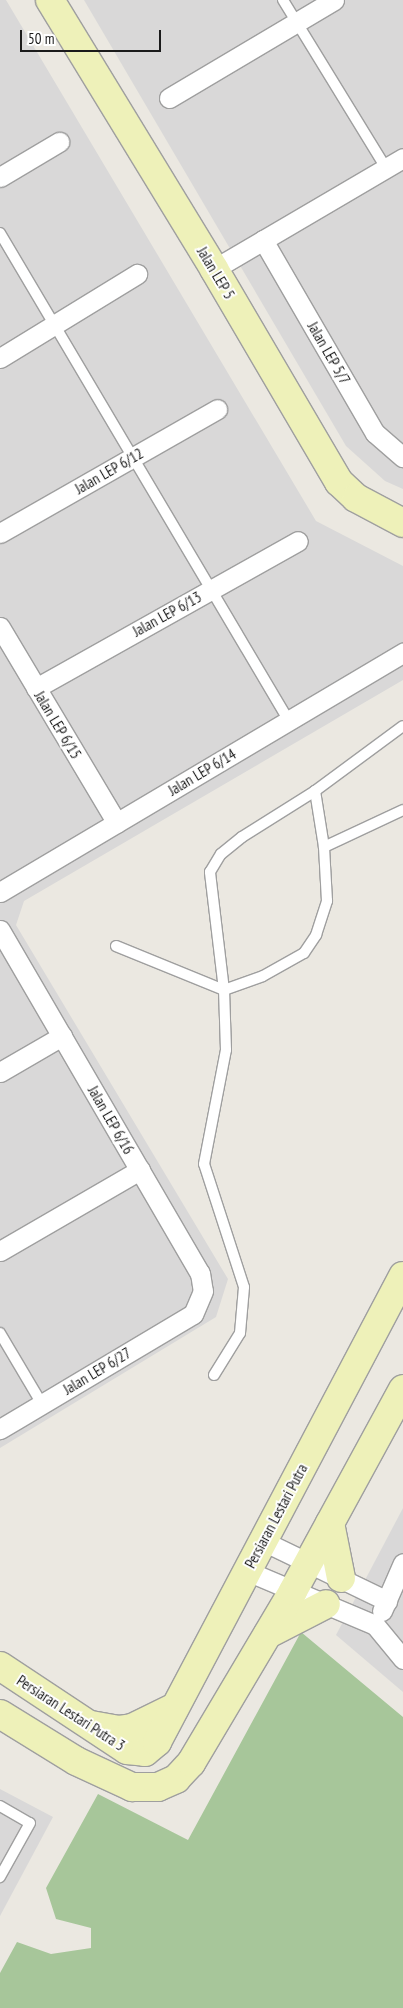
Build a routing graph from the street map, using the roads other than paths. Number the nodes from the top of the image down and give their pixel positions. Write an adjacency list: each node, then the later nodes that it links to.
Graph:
1 (50, 0): 12 (street, Jalan LEP 5)
2 (283, 0): 4 (lane)
3 (334, 0): 4 (street)
4 (297, 22): 5 (street); 8 (lane)
5 (169, 98)
6 (59, 142): 9 (street)
7 (403, 158): 8 (street)
8 (386, 168): 11 (street)
9 (0, 177)
10 (0, 234): 14 (lane)
11 (264, 240): 12 (street); 18 (street, Jalan LEP 5/7)
12 (214, 269): 19 (street, Jalan LEP 5)
13 (138, 274): 14 (street)
14 (54, 325): 15 (street); 17 (lane)
15 (0, 358)
16 (217, 409): 17 (street, Jalan LEP 6/12)
17 (133, 457): 20 (street, Jalan LEP 6/12); 22 (lane)
18 (403, 457)
19 (403, 523)
20 (0, 534)
21 (298, 541): 22 (street, Jalan LEP 6/13)
22 (211, 589): 25 (street, Jalan LEP 6/13); 26 (lane)
23 (0, 627): 25 (street, Jalan LEP 6/15)
24 (403, 653): 26 (street, Jalan LEP 6/14)
25 (36, 688): 30 (street, Jalan LEP 6/15)
26 (289, 721): 30 (street, Jalan LEP 6/14)
27 (403, 726): 28 (lane)
28 (315, 791): 31 (lane); 35 (lane)
29 (403, 810): 31 (lane)
30 (117, 823): 32 (street, Jalan LEP 6/14)
31 (324, 847): 35 (lane)
32 (0, 892)
33 (0, 930): 36 (street, Jalan LEP 6/16)
34 (116, 946): 35 (lane)
35 (224, 990): 43 (lane)
36 (62, 1036): 37 (street); 38 (street, Jalan LEP 6/16)
37 (0, 1072)
38 (140, 1170): 39 (street); 41 (street, Jalan LEP 6/16)
39 (0, 1251)
40 (403, 1276): 48 (street, Persiaran Lestari Putra)
41 (193, 1314): 45 (street, Jalan LEP 6/27)
42 (0, 1333): 45 (lane)
43 (214, 1375)
44 (403, 1388): 47 (street)
45 (42, 1404): 46 (street, Jalan LEP 6/27)
46 (0, 1429)
47 (330, 1523): 49 (street); 52 (street)
48 (263, 1541): 49 (street); 51 (street, Persiaran Lestari Putra)
49 (309, 1563): 52 (street); 53 (street)
50 (403, 1563): 54 (street)
51 (247, 1571): 53 (street); 60 (street, Persiaran Lestari Putra)
52 (341, 1578): 54 (street)
53 (293, 1591): 55 (street); 57 (street)
54 (387, 1601): 56 (street)
55 (326, 1604): 56 (street); 57 (street)
56 (375, 1625): 58 (street)
57 (268, 1634): 64 (street)
58 (403, 1659)
59 (0, 1666): 62 (street, Persiaran Lestari Putra 3)
60 (173, 1708): 62 (street); 63 (street, Persiaran Lestari Putra)
61 (0, 1714): 64 (street)
62 (85, 1724): 63 (street, Persiaran Lestari Putra 3)
63 (146, 1752): 64 (street)
64 (158, 1787)
65 (0, 1806): 66 (lane)
66 (0, 1877)

